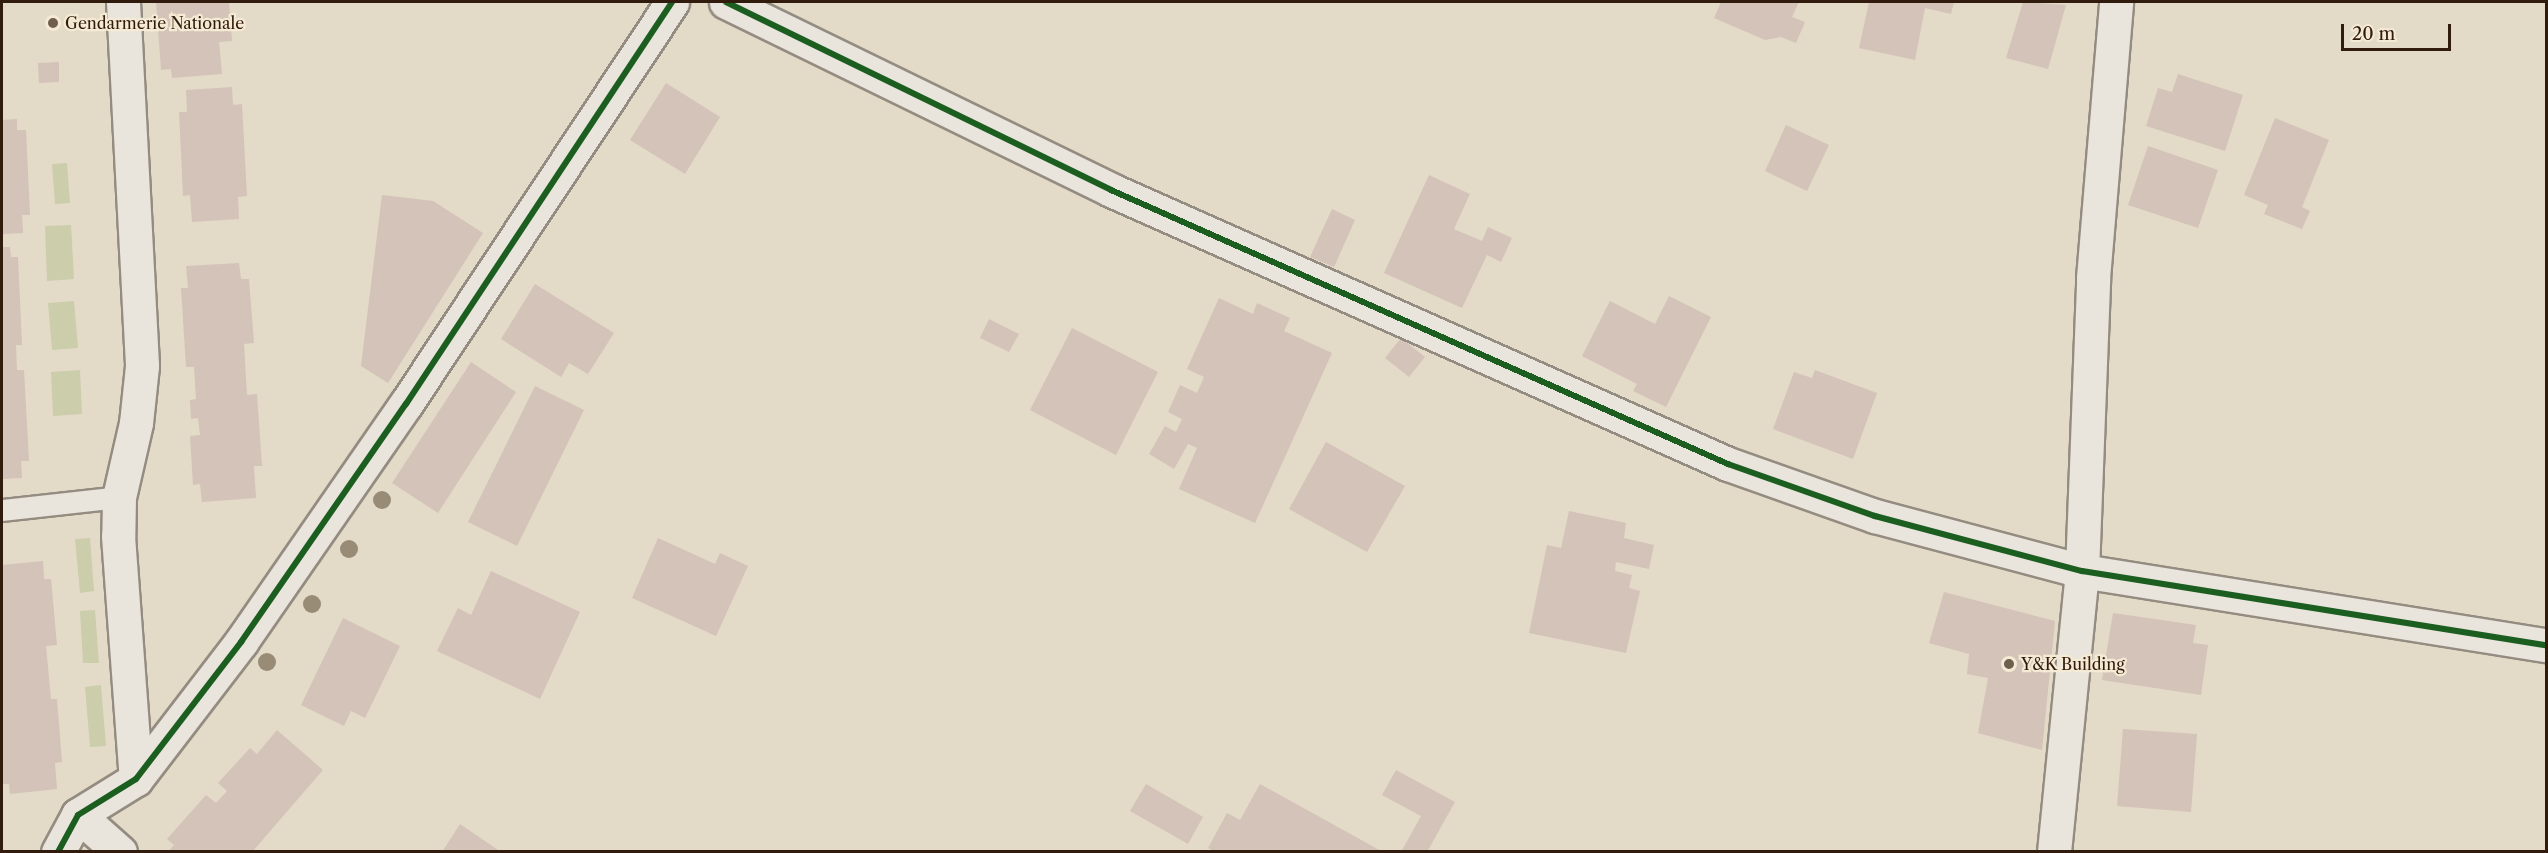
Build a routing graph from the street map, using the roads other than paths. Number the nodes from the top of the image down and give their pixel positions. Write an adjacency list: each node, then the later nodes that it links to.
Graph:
1 (123, 2): 5 (street)
2 (672, 2): 9 (street)
3 (726, 2): 7 (street)
4 (2116, 2): 7 (street)
5 (118, 498): 6 (lane); 9 (street)
6 (2, 510)
7 (2082, 571): 8 (street); 13 (street)
8 (2547, 645)
9 (136, 779): 10 (street)
10 (78, 815): 11 (street); 12 (street)
11 (58, 852)
12 (120, 852)
13 (2054, 852)

